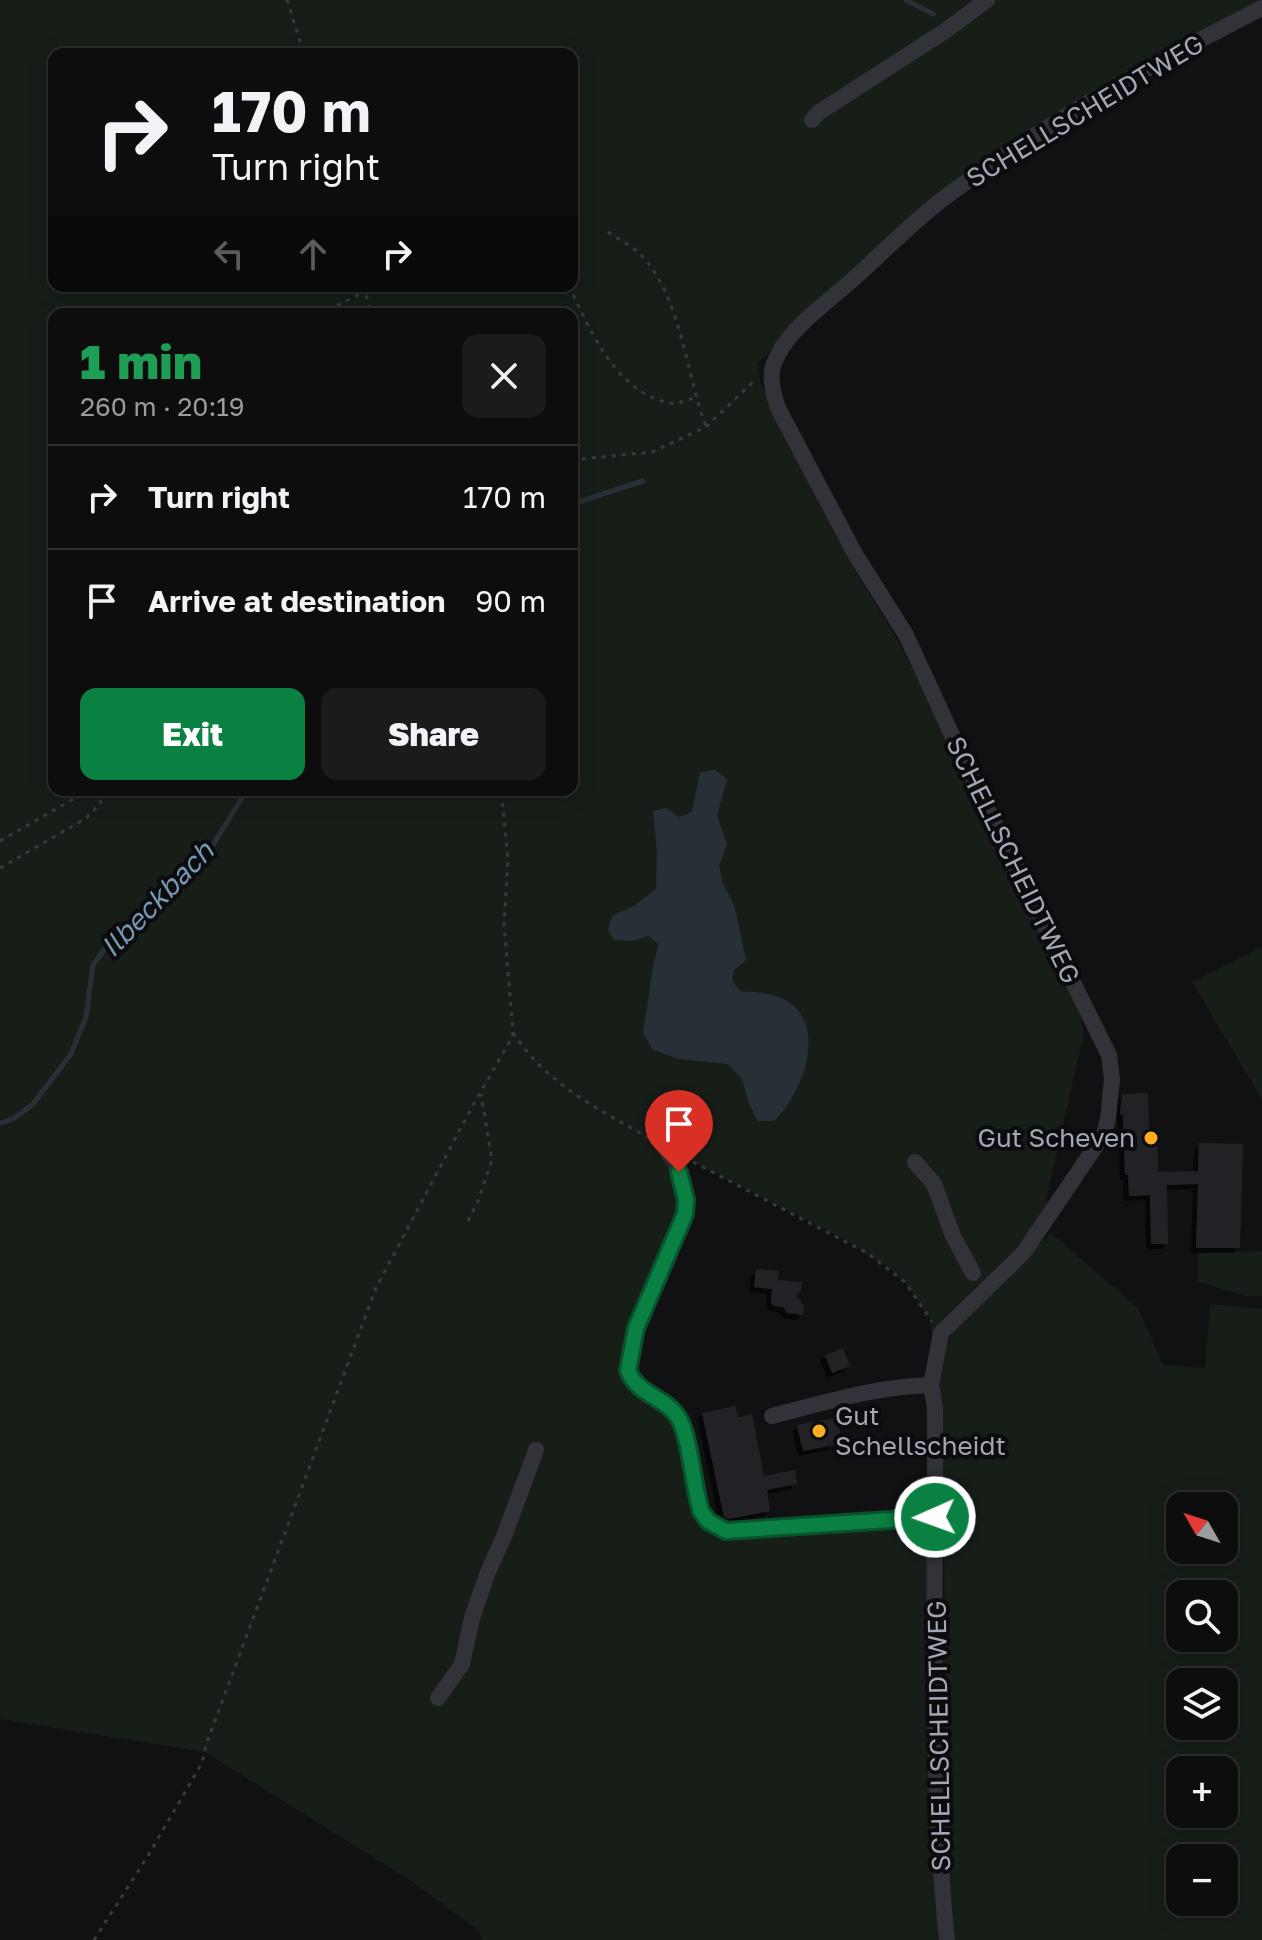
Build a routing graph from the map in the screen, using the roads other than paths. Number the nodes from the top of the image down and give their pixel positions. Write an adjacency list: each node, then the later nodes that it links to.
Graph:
1 (987, 0): 3 (street)
2 (1262, 8): 7 (street, SCHELLSCHEIDTWEG)
3 (812, 120)
4 (664, 1147): 10 (street)
5 (915, 1162): 6 (street)
6 (973, 1273)
7 (931, 1385): 8 (street); 10 (street, SCHELLSCHEIDTWEG)
8 (772, 1416)
9 (536, 1450): 11 (street)
10 (935, 1517): 12 (street, SCHELLSCHEIDTWEG)
11 (438, 1698)
12 (947, 1940)

